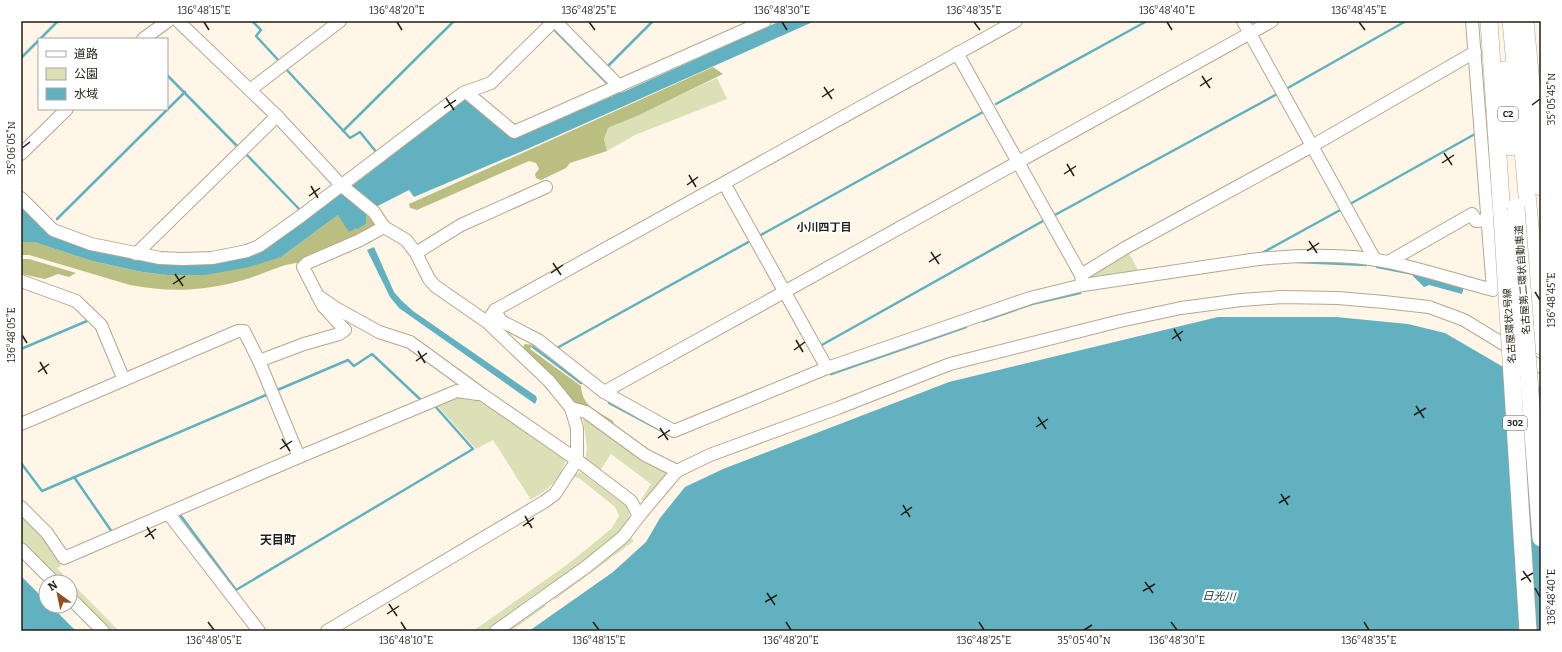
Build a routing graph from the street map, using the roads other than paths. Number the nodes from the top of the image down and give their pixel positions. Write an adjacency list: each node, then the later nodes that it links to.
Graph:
1 (168, 21): 14 (street)
2 (178, 21): 18 (street)
3 (340, 21): 18 (street)
4 (765, 21): 12 (street)
5 (1016, 21): 16 (street)
6 (1243, 21): 13 (street)
7 (1272, 21): 13 (street)
8 (1472, 21): 15 (street)
9 (1489, 21): 30 (highway, 名古屋環状2号線 / 302)
10 (1509, 22): 28 (highway); 42 (highway, 名古屋第二環状自動車道 / C2); 57 (highway, 名古屋第二環状自動車道 / C2, bridge)
11 (552, 23): 17 (street); 19 (street)
12 (749, 25): 17 (street)
13 (1250, 33): 22 (street); 24 (street)
14 (144, 38)
15 (1475, 52): 22 (street); 30 (street)
16 (957, 53): 24 (street); 25 (street)
17 (614, 89): 19 (street)
18 (250, 90): 21 (street)
19 (466, 92): 26 (street)
20 (65, 110): 23 (street)
21 (276, 116): 26 (street); 33 (street)
22 (1312, 146): 34 (street); 36 (street)
23 (21, 154)
24 (1018, 162): 36 (street); 38 (street)
25 (724, 182): 38 (street); 40 (street)
26 (341, 185): 31 (street); 33 (street)
27 (546, 187): 32 (street)
28 (1541, 187)
29 (21, 198): 33 (street)
30 (1495, 218): 35 (street); 35 (street); 65 (highway, 名古屋環状2号線 / 302, bridge)
31 (384, 227): 32 (street); 39 (street)
32 (416, 253): 41 (street)
33 (136, 254)
34 (1375, 260): 35 (street); 36 (street)
35 (1388, 262)
36 (1082, 280): 45 (street)
37 (21, 281): 46 (street)
38 (785, 290): 45 (street); 47 (street)
39 (317, 295): 43 (street); 48 (street)
40 (495, 310): 41 (street); 47 (street)
41 (487, 322): 49 (street)
42 (1541, 346)
43 (259, 361): 46 (street); 51 (street)
44 (1541, 367): 53 (street)
45 (827, 368): 47 (street)
46 (124, 380): 50 (street)
47 (604, 392)
48 (483, 395): 51 (street); 52 (street)
49 (571, 408): 52 (street); 53 (street)
50 (21, 424)
51 (299, 457): 55 (street)
52 (577, 460): 56 (street); 63 (street)
53 (677, 470): 56 (street)
54 (21, 507): 55 (street)
55 (168, 513): 62 (street)
56 (639, 516): 64 (street)
57 (1541, 538)
58 (21, 549): 59 (street)
59 (46, 574)
60 (78, 606): 61 (street)
61 (103, 631)
62 (259, 631)
63 (328, 631)
64 (496, 631)
65 (1528, 631)

